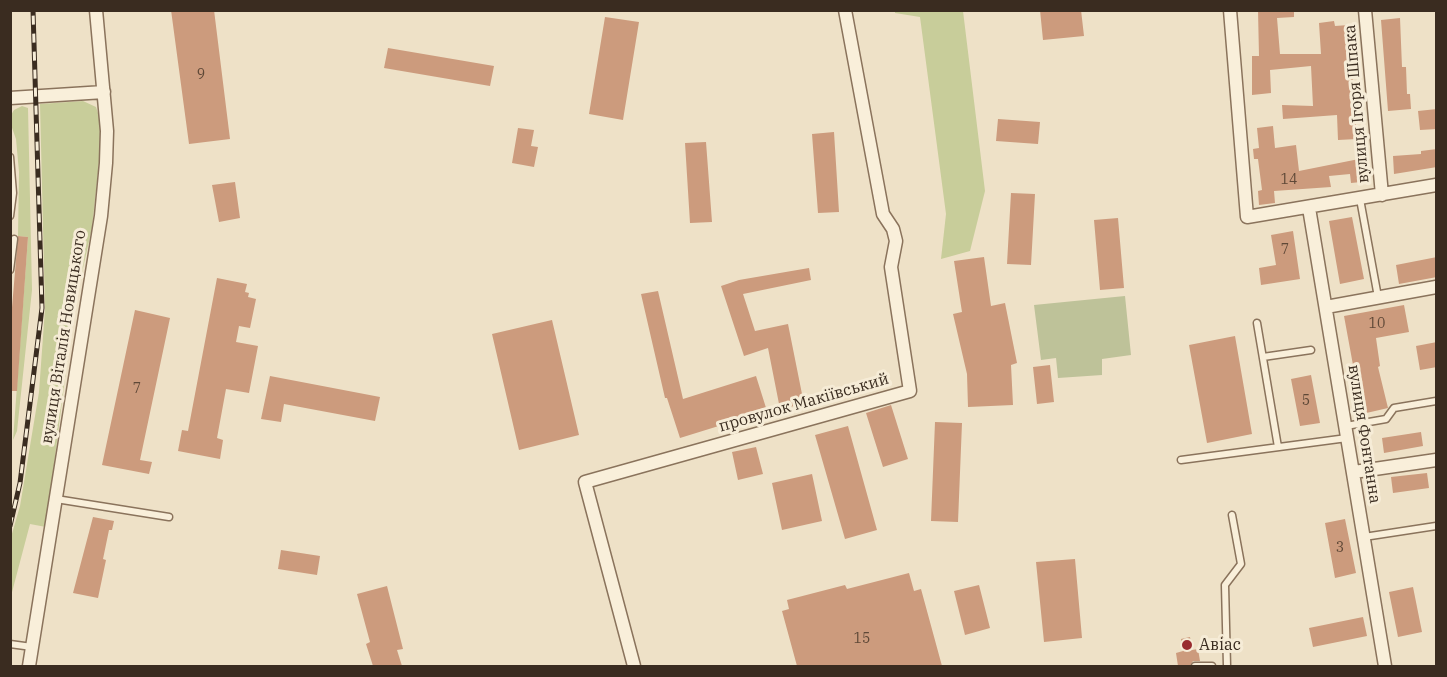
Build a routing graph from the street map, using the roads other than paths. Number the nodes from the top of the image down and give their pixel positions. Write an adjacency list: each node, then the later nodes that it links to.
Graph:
1 (96, 10): 5 (street, вулиця Віталія Новицького)
2 (845, 10): 35 (street, провулок Макіївський)
3 (1230, 10): 11 (street)
4 (1365, 10): 9 (street, вулиця Ігоря Шпака)
5 (104, 92): 6 (street); 27 (street, вулиця Віталія Новицького)
6 (10, 98)
7 (10, 157): 12 (lane)
8 (1437, 185): 9 (street)
9 (1382, 195): 10 (street)
10 (1360, 199): 11 (street); 16 (lane)
11 (1309, 208): 17 (street, вулиця Фонтанна)
12 (10, 216)
13 (14, 239): 14 (lane)
14 (10, 270)
15 (1437, 287): 16 (street)
16 (1378, 298): 17 (street)
17 (1326, 307): 22 (street, вулиця Фонтанна)
18 (1257, 323): 20 (lane)
19 (1311, 350): 20 (lane)
20 (1263, 357): 23 (lane)
21 (1437, 401): 22 (lane)
22 (1347, 432): 23 (lane); 26 (street, вулиця Фонтанна)
23 (1278, 447): 24 (lane)
24 (1181, 460)
25 (1437, 460): 26 (street)
26 (1354, 472): 31 (street, вулиця Фонтанна)
27 (55, 499): 29 (lane); 33 (street, вулиця Віталія Новицького)
28 (1232, 515): 38 (lane)
29 (169, 517)
30 (1437, 526): 31 (lane)
31 (1364, 537): 39 (street, вулиця Фонтанна)
32 (10, 644): 33 (lane)
33 (33, 647): 34 (street, вулиця Віталія Новицького)
34 (29, 666)
35 (634, 666)
36 (1195, 666): 37 (lane)
37 (1212, 666)
38 (1227, 666)
39 (1385, 666)

